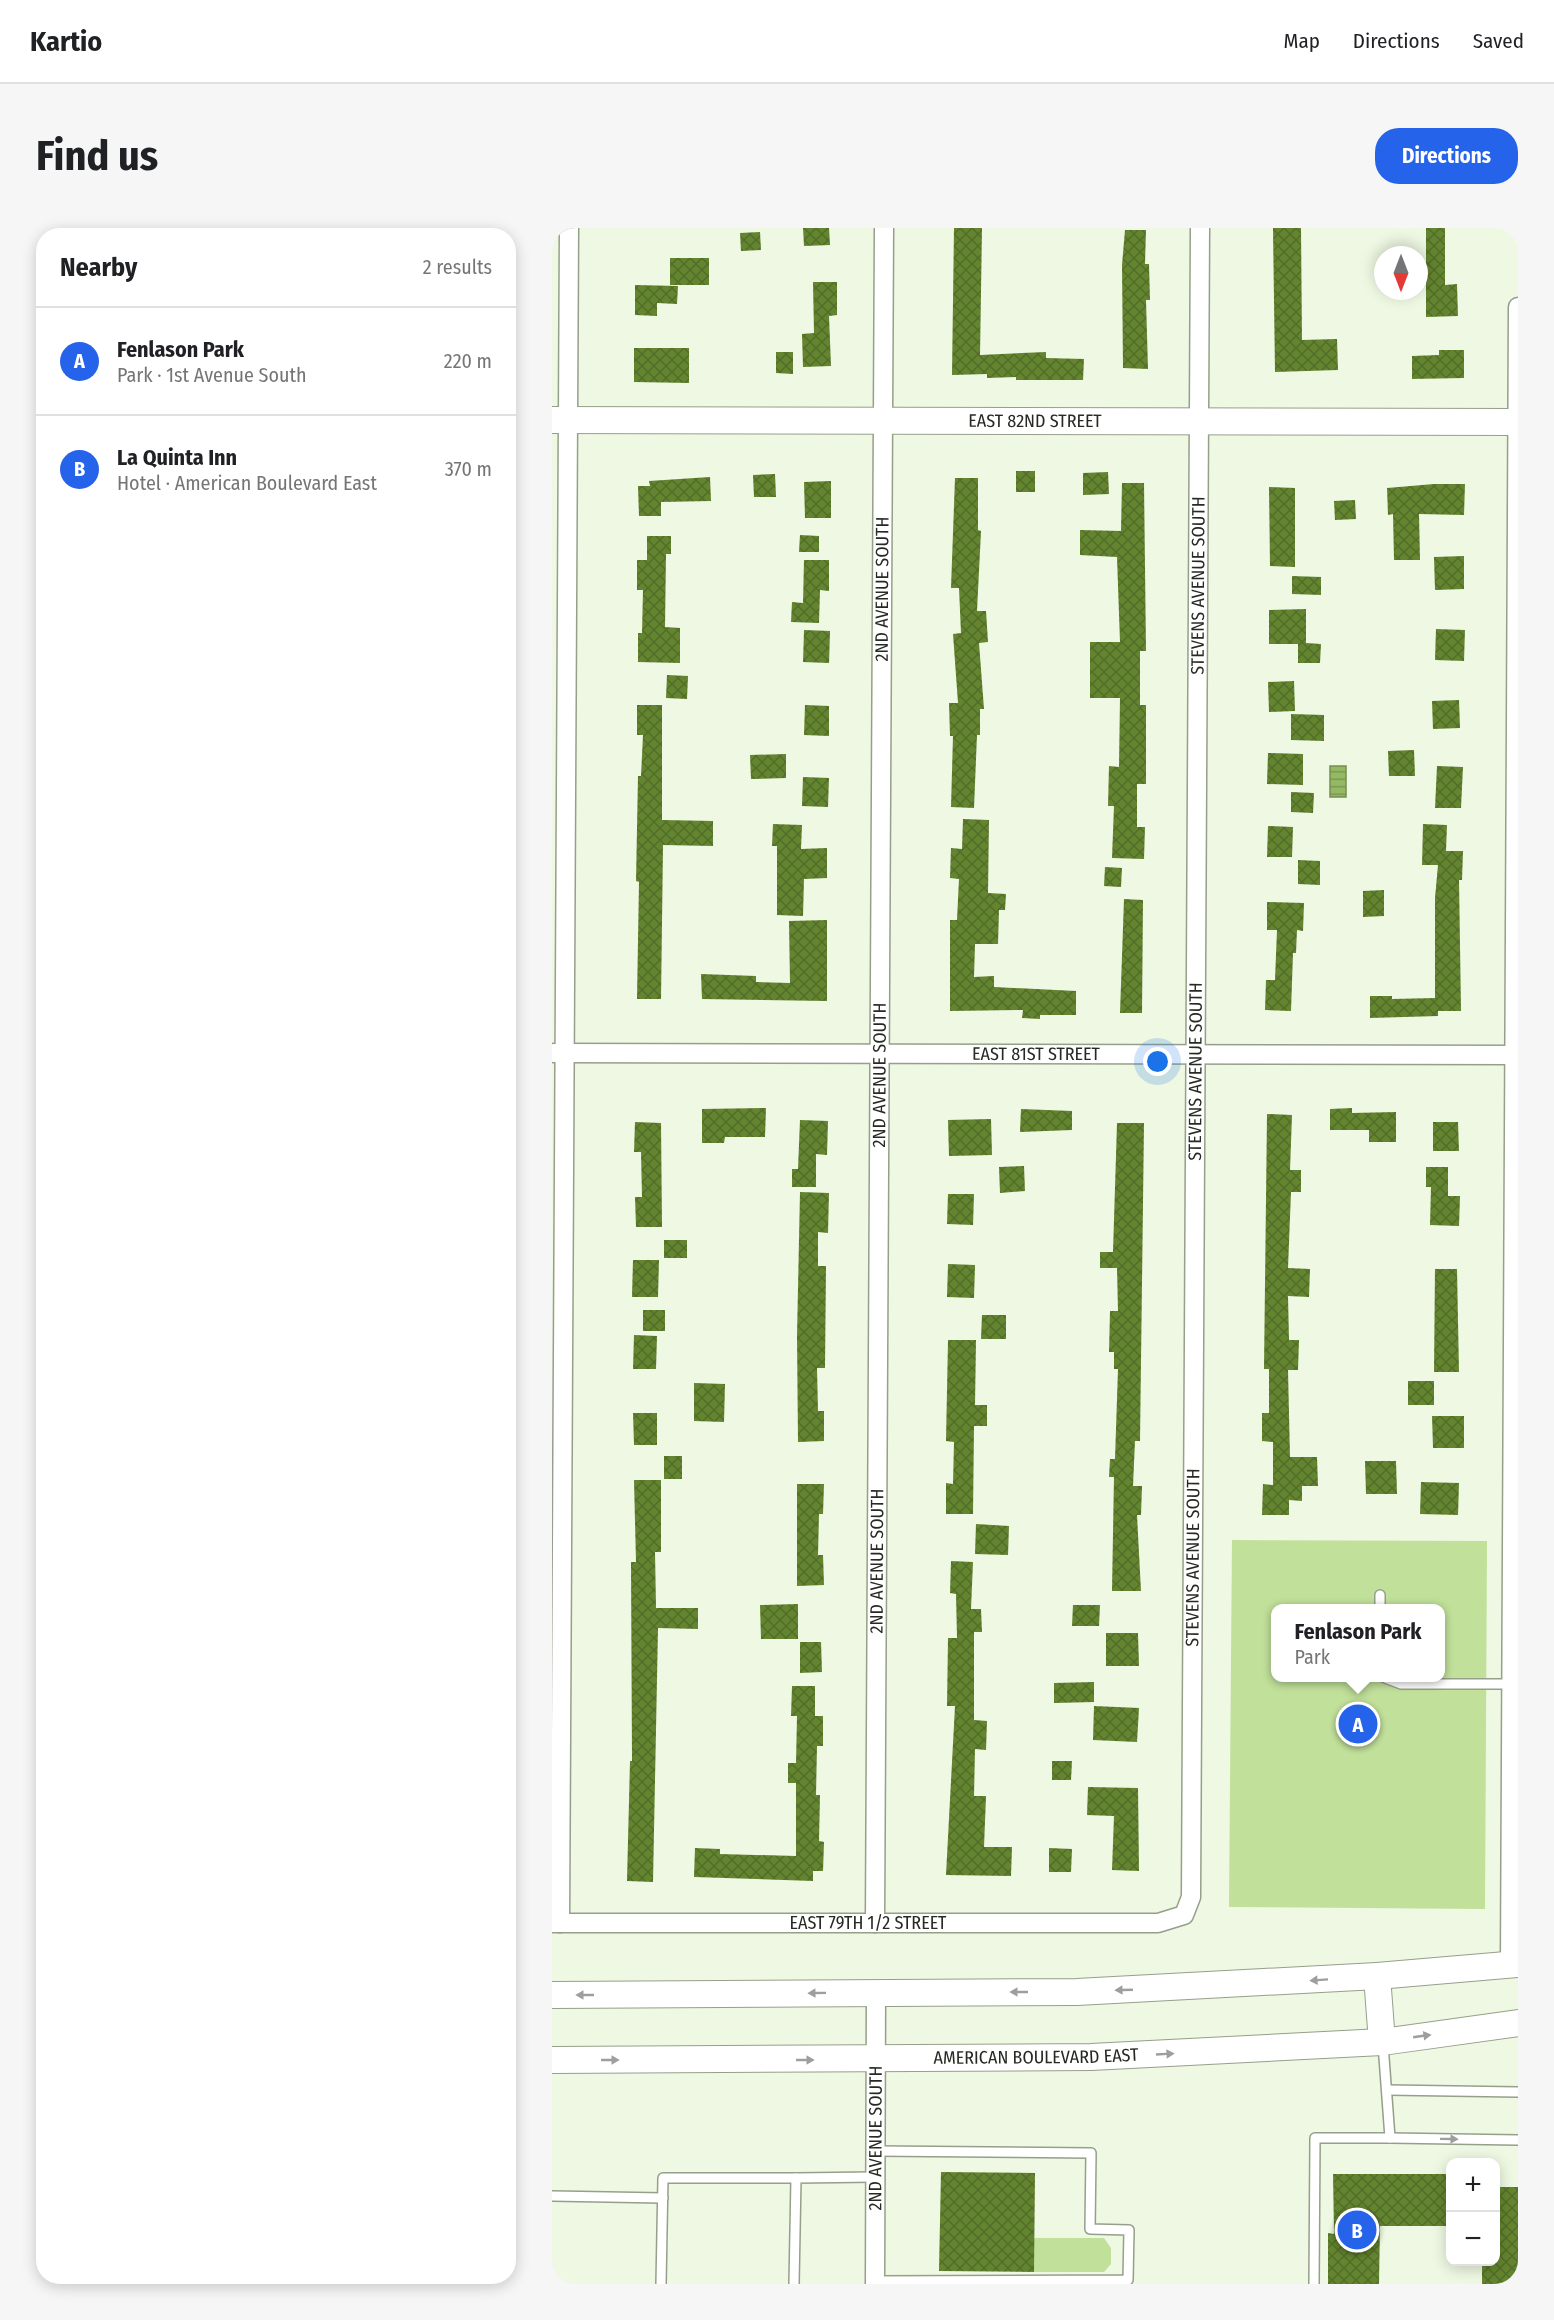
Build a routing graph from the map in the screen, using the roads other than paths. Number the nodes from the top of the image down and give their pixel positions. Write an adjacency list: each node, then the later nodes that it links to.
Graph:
1 (569, 228): 5 (street)
2 (884, 228): 6 (street, 2ND AVENUE SOUTH)
3 (1200, 228): 7 (street, STEVENS AVENUE SOUTH)
4 (1518, 307): 8 (street)
5 (560, 420): 6 (main road, EAST 82ND STREET); 9 (street)
6 (882, 420): 7 (main road, EAST 82ND STREET); 10 (street, 2ND AVENUE SOUTH)
7 (1199, 420): 8 (main road, EAST 82ND STREET); 11 (street, STEVENS AVENUE SOUTH)
8 (1518, 422): 12 (street)
9 (558, 1053): 10 (street, EAST 81ST STREET); 23 (street)
10 (878, 1054): 11 (street, EAST 81ST STREET); 24 (street, 2ND AVENUE SOUTH)
11 (1196, 1054): 12 (street, EAST 81ST STREET); 22 (street, STEVENS AVENUE SOUTH)
12 (1516, 1055): 13 (street)
13 (1516, 1259): 14 (street)
14 (1515, 1559): 17 (street)
15 (1380, 1595): 16 (lane)
16 (1380, 1604)
17 (1514, 1674): 18 (lane); 21 (street)
18 (1445, 1680)
19 (1396, 1682): 20 (lane)
20 (1424, 1682)
21 (1514, 1818): 25 (street)
22 (1184, 1915): 24 (street, EAST 79TH 1/2 STREET)
23 (556, 1923): 24 (street, EAST 79TH 1/2 STREET)
24 (874, 1923)
25 (1514, 1964): 26 (main road)
26 (1377, 1976): 27 (main road, one-way to 27); 30 (main road)
27 (876, 1992): 28 (main road, one-way to 28); 32 (street, 2ND AVENUE SOUTH)
28 (552, 1995)
29 (1518, 2023): 30 (main road, AMERICAN BOULEVARD EAST, one-way to 29)
30 (1382, 2042): 32 (main road, AMERICAN BOULEVARD EAST, one-way to 30); 33 (lane)
31 (552, 2060): 32 (main road, AMERICAN BOULEVARD EAST, one-way to 32)
32 (876, 2060): 37 (street, 2ND AVENUE SOUTH)
33 (1387, 2090): 34 (lane); 35 (lane)
34 (1518, 2091)
35 (1390, 2138): 36 (lane, one-way to 36); 45 (lane)
36 (1518, 2140)
37 (875, 2151): 38 (street, 2ND AVENUE SOUTH); 42 (lane)
38 (875, 2177): 39 (lane); 42 (street, 2ND AVENUE SOUTH)
39 (796, 2178): 41 (lane); 44 (lane)
40 (552, 2196): 41 (lane)
41 (663, 2198): 43 (lane)
42 (874, 2283)
43 (661, 2284)
44 (794, 2284)
45 (1314, 2284)

